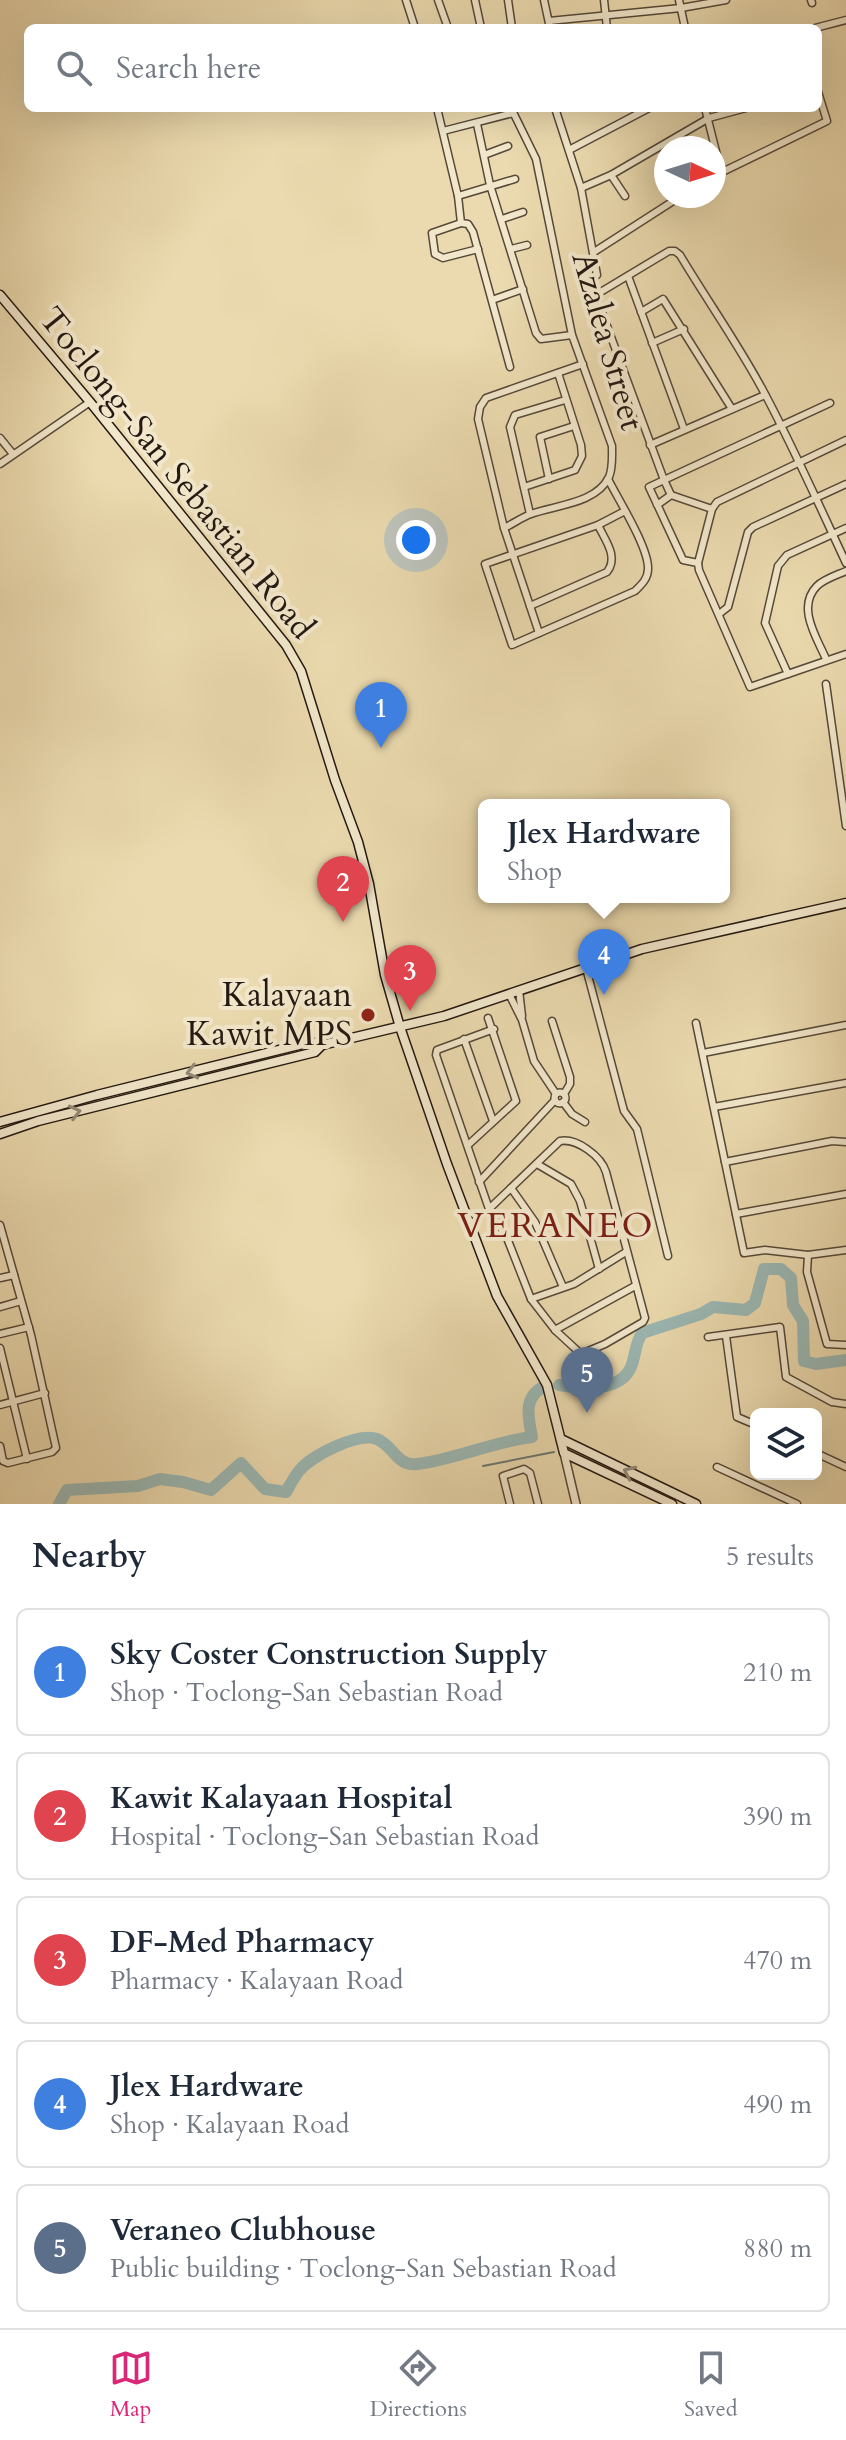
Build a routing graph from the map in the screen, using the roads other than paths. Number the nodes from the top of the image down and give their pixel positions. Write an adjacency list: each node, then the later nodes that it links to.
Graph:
1 (406, 0): 11 (street)
2 (438, 0): 12 (street)
3 (475, 0): 13 (street)
4 (508, 0): 14 (street)
5 (544, 0): 15 (street)
6 (604, 0): 9 (street)
7 (726, 0): 8 (street)
8 (680, 4): 9 (street); 17 (street)
9 (606, 16): 15 (street); 16 (street)
10 (846, 20): 18 (street)
11 (414, 24)
12 (447, 24)
13 (480, 24)
14 (511, 24)
15 (550, 24)
16 (607, 24)
17 (684, 24)
18 (822, 26)
19 (822, 105): 36 (street)
20 (438, 112): 29 (street)
21 (507, 112): 28 (street)
22 (513, 112): 58 (street, Azalea Street)
23 (557, 112): 33 (street)
24 (634, 112): 33 (street)
25 (707, 112): 27 (street)
26 (731, 112): 27 (street)
27 (709, 118): 30 (street); 31 (street)
28 (477, 124): 29 (street); 35 (street)
29 (443, 131): 41 (street)
30 (682, 136)
31 (712, 136)
32 (508, 146): 35 (street)
33 (569, 150): 40 (street)
34 (654, 153): 37 (street)
35 (484, 155): 39 (street)
36 (726, 170)
37 (611, 175): 40 (street); 42 (street)
38 (515, 179): 39 (street)
39 (490, 185): 41 (street); 45 (street)
40 (581, 188): 50 (street)
41 (458, 196): 46 (street)
42 (625, 196)
43 (662, 208): 50 (street)
44 (523, 212): 45 (street)
45 (502, 219): 49 (street)
46 (461, 223): 48 (street); 48 (street)
47 (527, 245): 49 (street)
48 (478, 249): 55 (street)
49 (511, 249): 53 (street)
50 (594, 252): 51 (street)
51 (597, 275)
52 (628, 276): 56 (street); 63 (street); 73 (street)
53 (523, 289): 55 (street); 58 (street)
54 (0, 295): 65 (main road, Toclong-San Sebastian Road)
55 (492, 300): 61 (street)
56 (641, 312): 57 (street); 59 (street)
57 (684, 329): 59 (street); 67 (street)
58 (572, 335): 60 (street, Azalea Street)
59 (652, 343): 70 (street)
60 (583, 364): 62 (street); 78 (street, Azalea Street)
61 (510, 367)
62 (558, 373): 64 (street); 89 (street)
63 (765, 395): 67 (street); 69 (street)
64 (565, 400): 68 (street); 81 (street)
65 (90, 402): 74 (street); 111 (main road, Toclong-San Sebastian Road)
66 (830, 403): 69 (street)
67 (732, 409): 70 (street)
68 (574, 426): 77 (street); 77 (street)
69 (781, 427): 76 (street); 79 (street)
70 (684, 429): 73 (street)
71 (0, 438): 74 (street)
72 (846, 440): 76 (street)
73 (650, 445): 79 (street)
74 (13, 454): 75 (street)
75 (0, 464)
76 (800, 464): 83 (street); 85 (street)
77 (549, 479): 81 (street)
78 (608, 479): 86 (street); 87 (street, Azalea Street)
79 (664, 480): 82 (street); 84 (street)
80 (846, 484): 83 (street)
81 (524, 487): 87 (street)
82 (671, 495): 84 (street); 85 (street)
83 (816, 499): 91 (street); 97 (street)
84 (657, 505): 93 (street)
85 (712, 509): 93 (street)
86 (625, 511): 88 (street); 98 (street)
87 (530, 514): 89 (street, Azalea Street)
88 (598, 525): 92 (street); 96 (street)
89 (504, 528): 92 (street)
90 (846, 528): 91 (street)
91 (833, 534): 94 (street); 101 (street)
92 (511, 555): 96 (street); 98 (street)
93 (698, 563): 97 (street)
94 (846, 563)
95 (846, 571): 100 (street)
96 (530, 606): 98 (street)
97 (719, 614): 101 (street)
98 (539, 633)
99 (846, 654): 100 (street)
100 (826, 659): 101 (street)
101 (788, 674)
102 (826, 684): 103 (street)
103 (846, 826)
104 (846, 903): 105 (main road)
105 (586, 968): 106 (main road); 137 (street)
106 (514, 992): 111 (main road); 117 (street)
107 (488, 1018): 112 (street)
108 (552, 1021): 117 (street)
109 (696, 1023): 115 (street)
110 (846, 1025): 115 (street)
111 (400, 1027): 114 (main road); 158 (main road, Toclong-San Sebastian Road)
112 (494, 1029): 113 (street); 119 (street)
113 (464, 1039): 119 (street); 124 (street)
114 (322, 1045): 120 (main road, one-way to 120); 122 (main road, one-way to 114)
115 (703, 1053): 118 (street)
116 (846, 1083): 118 (street)
117 (560, 1098): 121 (street); 127 (street)
118 (714, 1107): 125 (street)
119 (493, 1121): 124 (street)
120 (0, 1122)
121 (585, 1122)
122 (0, 1134)
123 (846, 1142): 125 (street)
124 (468, 1145): 127 (street)
125 (725, 1162): 131 (street)
126 (537, 1164): 128 (street); 135 (street); 138 (street)
127 (479, 1182): 130 (street)
128 (511, 1188): 130 (street); 142 (street)
129 (846, 1194): 131 (street)
130 (489, 1209): 143 (street)
131 (736, 1214): 136 (street)
132 (0, 1225): 133 (street)
133 (4, 1250): 139 (street)
134 (846, 1250): 136 (street)
135 (626, 1252): 138 (street); 141 (street)
136 (808, 1255): 151 (street)
137 (668, 1256)
138 (599, 1269): 142 (street)
139 (14, 1275): 140 (street); 144 (street)
140 (0, 1278)
141 (635, 1286): 147 (street); 147 (street)
142 (563, 1287): 143 (street)
143 (531, 1299): 147 (street)
144 (21, 1301): 145 (street); 146 (street)
145 (0, 1307)
146 (29, 1327): 148 (street); 153 (street)
147 (555, 1330)
148 (0, 1334)
149 (726, 1336): 150 (street); 155 (street); 157 (street)
150 (708, 1337)
151 (846, 1345)
152 (0, 1348): 154 (street)
153 (45, 1393): 154 (street); 162 (street)
154 (13, 1401): 156 (street); 162 (street)
155 (846, 1404)
156 (0, 1405)
157 (750, 1422)
158 (561, 1439): 160 (main road, Toclong-San Sebastian Road); 169 (main road, one-way to 158)
159 (0, 1446): 162 (street)
160 (564, 1453): 167 (street, Toclong-San Sebastian Road); 168 (main road)
161 (822, 1456): 164 (street)
162 (27, 1459)
163 (717, 1467): 170 (street)
164 (846, 1467)
165 (510, 1504): 166 (street)
166 (538, 1504)
167 (576, 1504)
168 (672, 1504)
169 (696, 1504)
170 (797, 1504)

